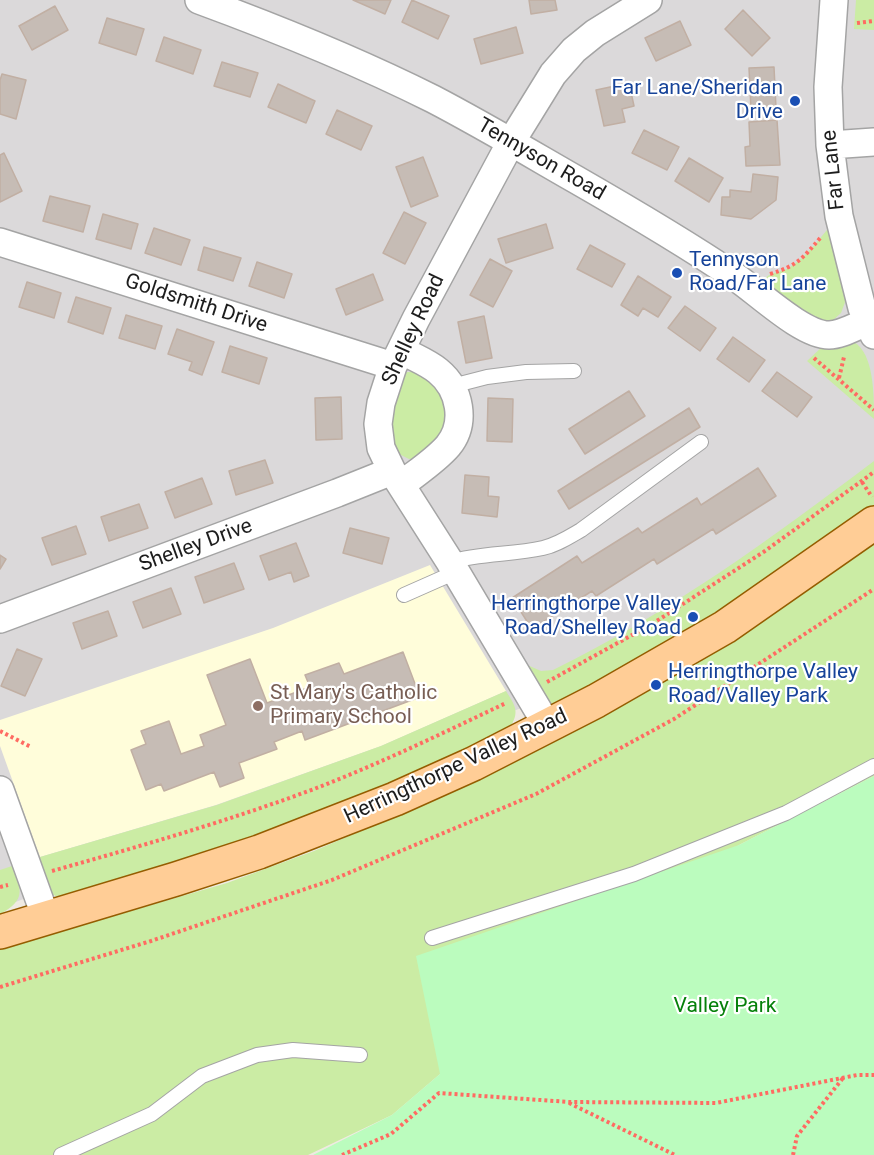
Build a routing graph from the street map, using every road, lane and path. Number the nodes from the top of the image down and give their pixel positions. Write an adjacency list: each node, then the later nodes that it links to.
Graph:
1 (199, 0): 4 (street, Tennyson Road)
2 (648, 0): 4 (street, Shelley Road)
3 (834, 0): 6 (street, Far Lane)
4 (511, 142): 9 (street, Tennyson Road); 12 (street, Shelley Road)
5 (874, 142): 6 (street)
6 (830, 146): 7 (street, Far Lane)
7 (839, 216): 9 (path); 11 (street, Far Lane)
8 (0, 242): 12 (street, Goldsmith Drive)
9 (756, 291): 10 (street, Tennyson Road)
10 (797, 322): 11 (street, Tennyson Road); 15 (path)
11 (871, 328)
12 (397, 358): 14 (street, Goldsmith Drive); 18 (street, Shelley Road)
13 (574, 371): 14 (lane)
14 (452, 386): 18 (street, Shelley Drive)
15 (874, 411)
16 (701, 441): 22 (lane)
17 (874, 472): 19 (path)
18 (396, 478): 22 (street, Shelley Road); 25 (street, Shelley Drive)
19 (862, 482): 20 (path); 26 (path)
20 (874, 500)
21 (874, 523): 27 (main road, Herringthorpe Valley Road)
22 (453, 567): 24 (lane); 26 (street, Shelley Road)
23 (874, 590): 37 (path)
24 (404, 595)
25 (0, 619)
26 (526, 693): 27 (street, Shelley Road); 32 (path)
27 (547, 725): 34 (main road, Herringthorpe Valley Road)
28 (0, 731): 29 (path)
29 (31, 747)
30 (874, 766): 36 (lane)
31 (0, 790): 32 (street)
32 (30, 878): 33 (path); 34 (street)
33 (0, 887)
34 (46, 918): 35 (main road, Herringthorpe Valley Road)
35 (0, 932)
36 (432, 938)
37 (0, 987)
38 (360, 1055): 42 (lane)
39 (874, 1075): 40 (path)
40 (844, 1078): 41 (path); 45 (path)
41 (568, 1102): 43 (path); 44 (path)
42 (61, 1155)
43 (342, 1155)
44 (675, 1155)
45 (793, 1155)

